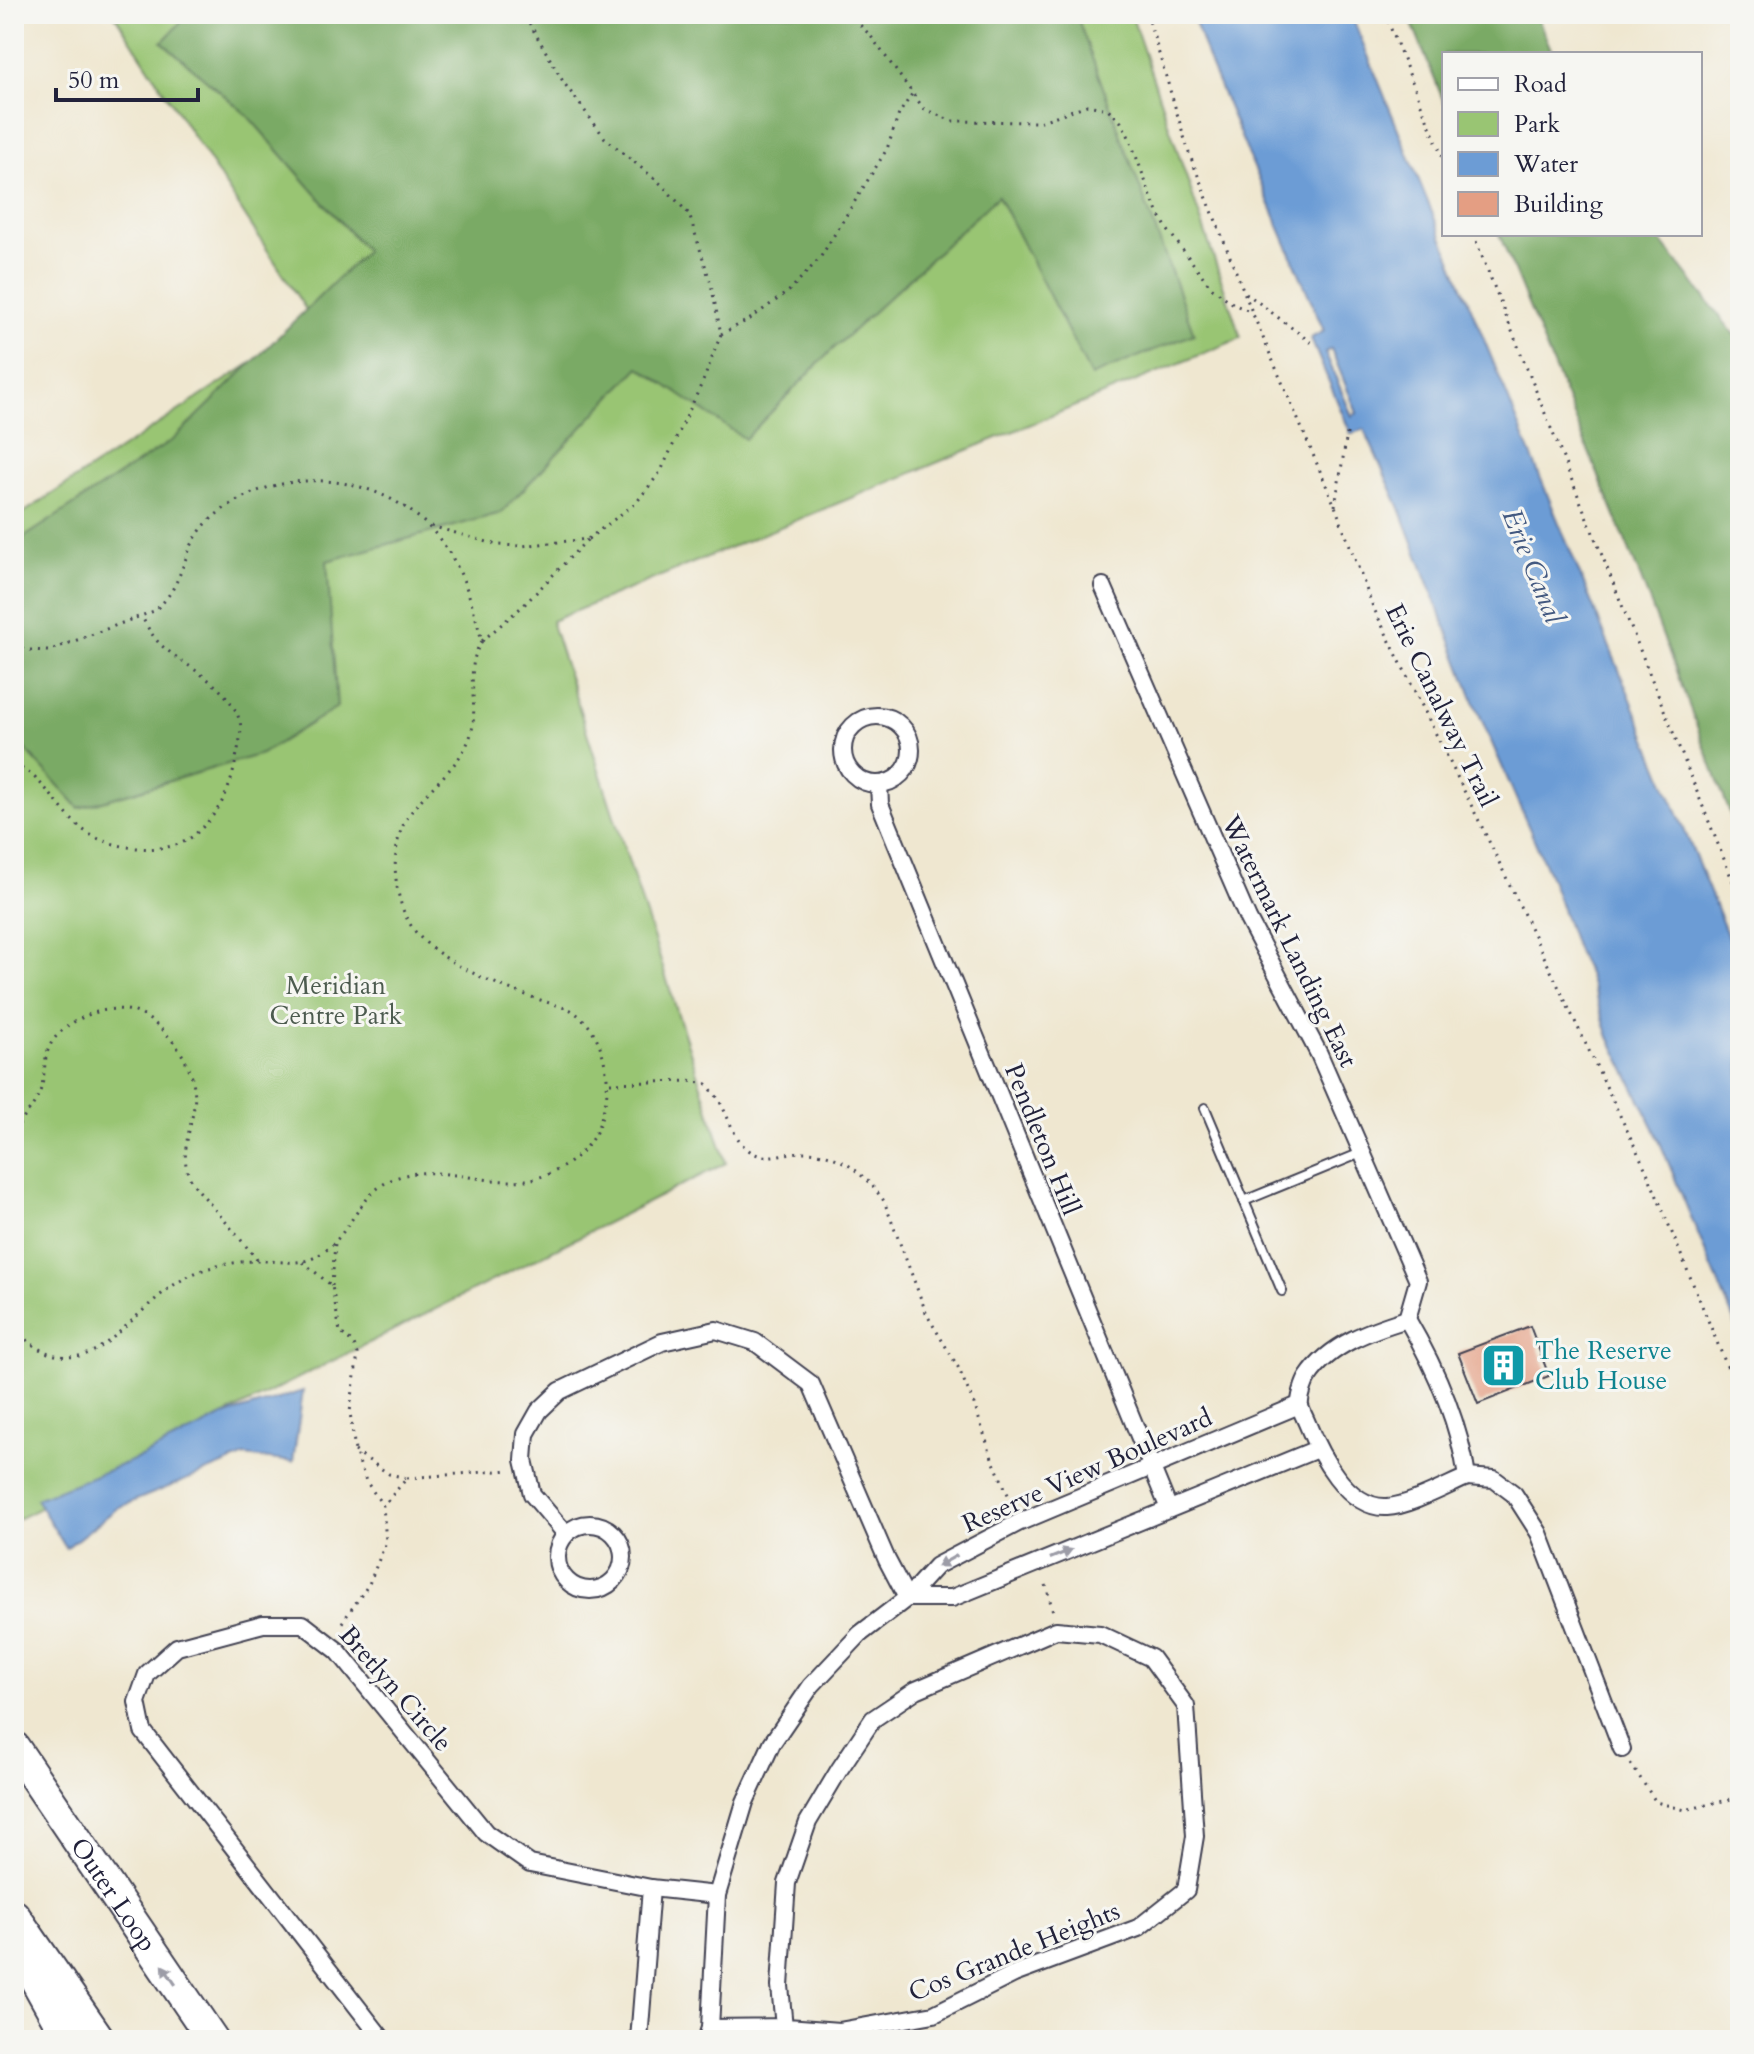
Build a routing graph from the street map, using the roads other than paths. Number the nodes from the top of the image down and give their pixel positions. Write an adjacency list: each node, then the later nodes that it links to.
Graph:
1 (1103, 586): 4 (street, Watermark Landing East)
2 (879, 785): 2 (street); 10 (street, Pendleton Hill)
3 (1205, 1108): 5 (lane)
4 (1362, 1152): 5 (lane); 7 (street, Watermark Landing East)
5 (1244, 1201): 6 (lane)
6 (1282, 1291)
7 (1407, 1319): 8 (street); 11 (street)
8 (1299, 1405): 9 (street); 10 (street, Reserve View Boulevard)
9 (1317, 1449): 11 (street); 12 (street)
10 (1151, 1466): 12 (street, Pendleton Hill); 14 (street, Reserve View Boulevard, one-way to 14)
11 (1467, 1477): 16 (street)
12 (1169, 1509): 14 (street, one-way to 12)
13 (566, 1534): 13 (street); 14 (street)
14 (907, 1598): 18 (street, Reserve View Boulevard)
15 (14, 1747): 25 (highway, Outer Loop, one-way to 15)
16 (1622, 1749)
17 (651, 1888): 18 (street, Bretlyn Circle); 26 (street, Bretlyn Circle); 27 (street)
18 (717, 1895): 22 (street, Reserve View Boulevard)
19 (14, 1915): 24 (highway)
20 (14, 1940): 23 (highway)
21 (784, 2027): 21 (street, Cos Grande Heights); 22 (street, Cos Grande Heights)
22 (708, 2034)
23 (69, 2040)
24 (100, 2040)
25 (213, 2040)
26 (383, 2040)
27 (639, 2040)

